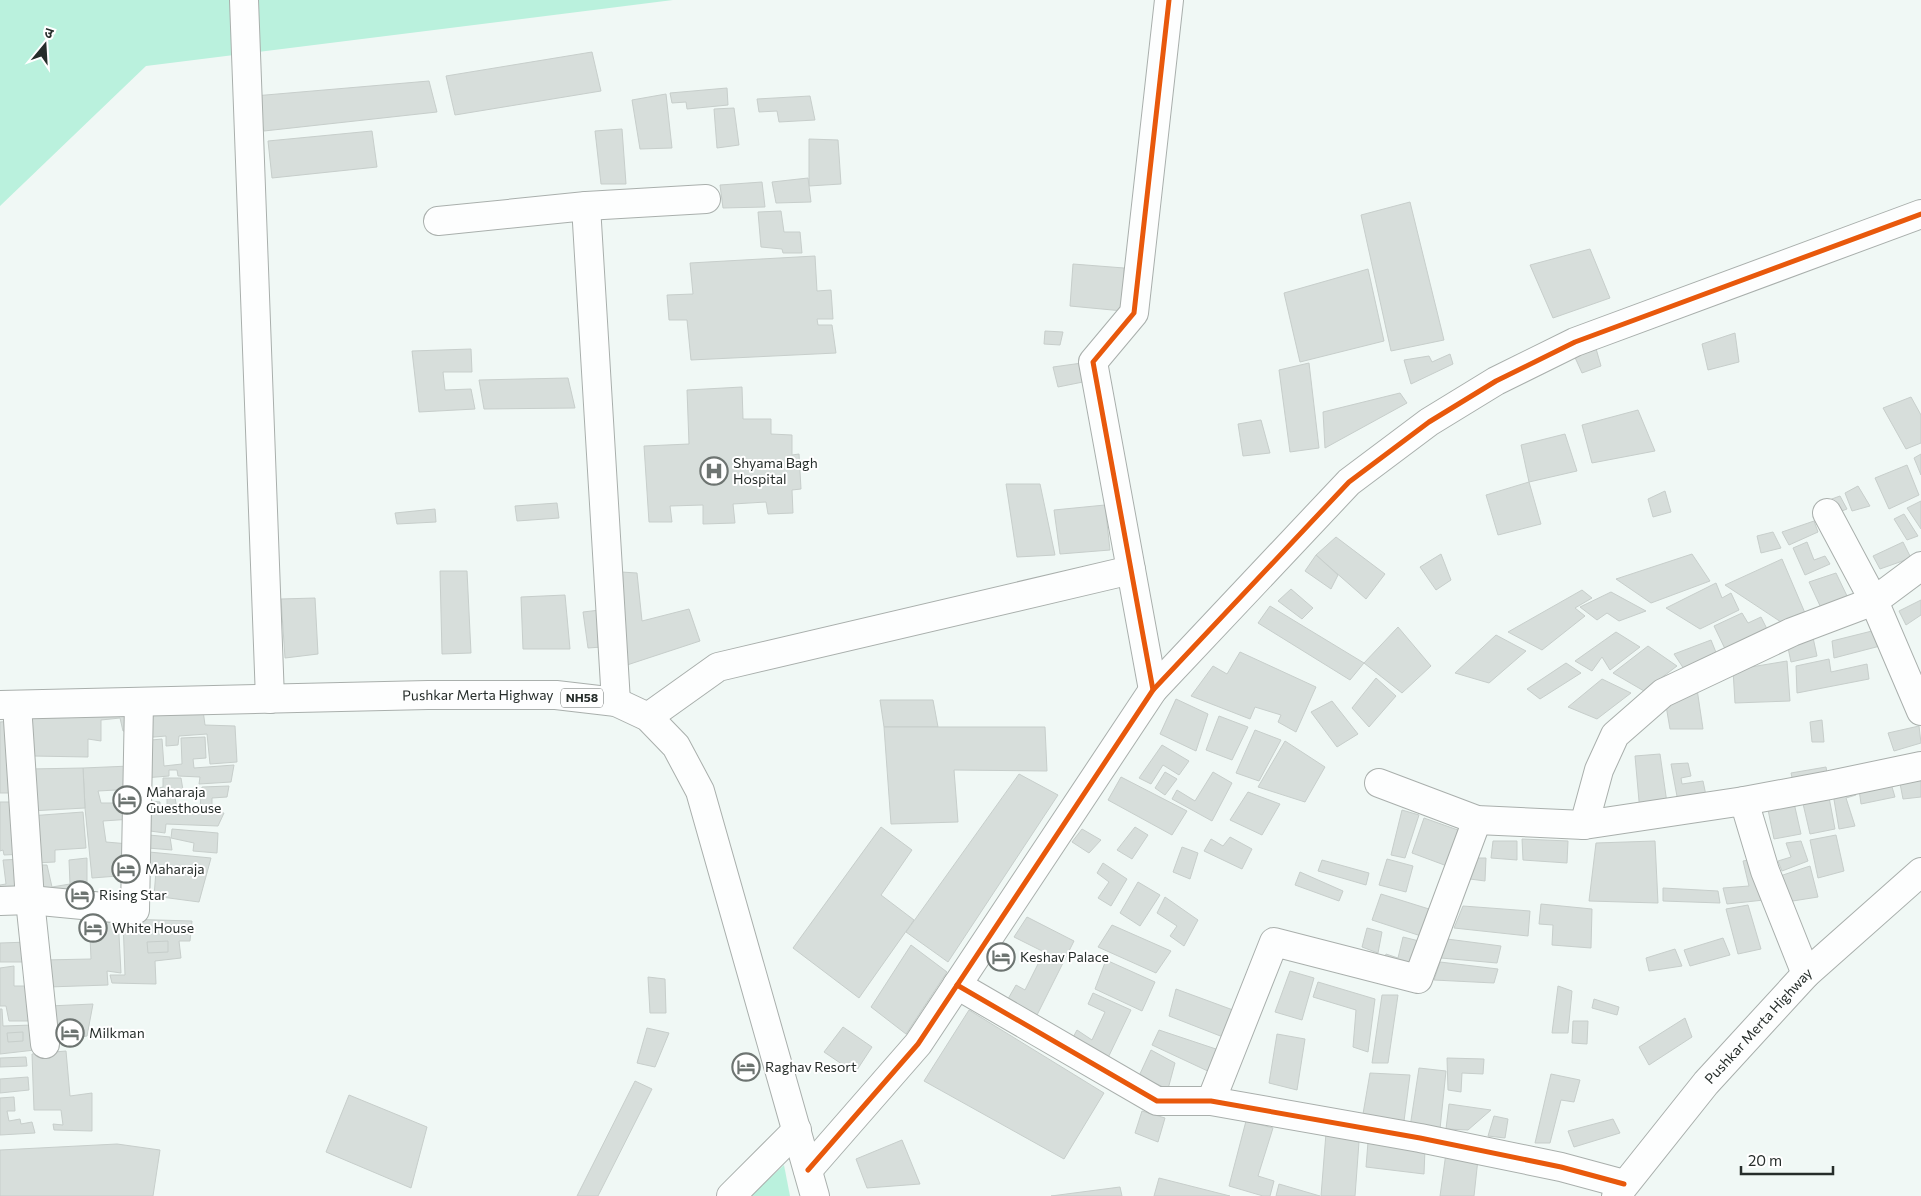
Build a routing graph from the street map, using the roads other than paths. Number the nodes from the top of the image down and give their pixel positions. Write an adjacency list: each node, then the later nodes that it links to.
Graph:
1 (244, 0): 12 (main road)
2 (1169, 0): 9 (main road)
3 (706, 199): 4 (main road)
4 (586, 206): 6 (main road); 14 (main road)
5 (1921, 214): 11 (main road)
6 (438, 221)
7 (1827, 513): 10 (main road)
8 (1921, 566): 10 (main road)
9 (1131, 570): 11 (main road); 17 (main road)
10 (1874, 601): 16 (main road); 22 (main road)
11 (1153, 690): 27 (main road)
12 (270, 699): 13 (main road, Pushkar Merta Highway / NH58); 14 (main road, Pushkar Merta Highway / NH58)
13 (139, 702): 15 (main road, Pushkar Merta Highway / NH58); 24 (main road)
14 (616, 702): 17 (main road, Pushkar Merta Highway / NH58)
15 (9, 705): 24 (main road)
16 (1921, 711)
17 (648, 717): 30 (main road, Pushkar Merta Highway / NH58)
18 (1921, 766): 20 (main road)
19 (1380, 783): 21 (main road)
20 (1744, 801): 22 (main road); 26 (main road)
21 (1477, 820): 22 (main road); 29 (main road)
22 (1584, 825)
23 (1919, 878): 26 (main road, Pushkar Merta Highway)
24 (30, 900): 25 (main road); 28 (main road)
25 (0, 901)
26 (1806, 974): 32 (main road, Pushkar Merta Highway)
27 (958, 985): 29 (main road); 31 (main road)
28 (45, 1044)
29 (1211, 1101): 32 (main road)
30 (796, 1130): 31 (main road, Pushkar Merta Highway / NH58); 33 (main road)
31 (808, 1170): 34 (main road, Pushkar Merta Highway / NH58)
32 (1620, 1190)
33 (731, 1196)
34 (815, 1196)

